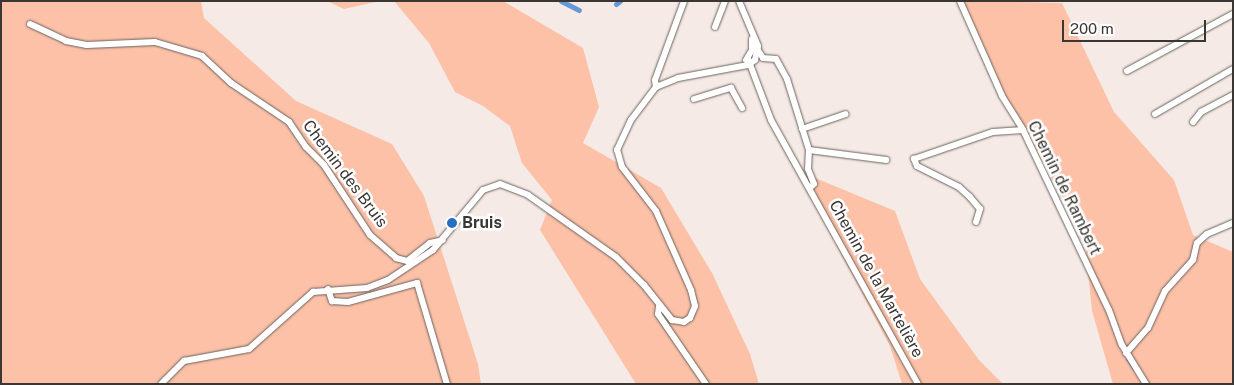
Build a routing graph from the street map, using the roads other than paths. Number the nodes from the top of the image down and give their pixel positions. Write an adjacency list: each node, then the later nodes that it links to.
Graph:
1 (684, 1): 13 (street)
2 (724, 1): 7 (street)
3 (739, 1): 8 (street)
4 (960, 1): 19 (street, Chemin de Rambert)
5 (1233, 14): 12 (street)
6 (30, 24): 29 (street, Chemin des Bruis)
7 (714, 27)
8 (751, 32): 9 (street); 10 (street)
9 (758, 50): 10 (street); 21 (street)
10 (748, 62): 13 (street); 26 (street, Chemin de la Martelière)
11 (1233, 69): 18 (street)
12 (1127, 71)
13 (656, 87): 32 (street)
14 (1233, 95): 20 (street)
15 (694, 99): 16 (street)
16 (742, 108)
17 (846, 114): 21 (street)
18 (1155, 114)
19 (1017, 120): 22 (street); 23 (street, Chemin de Rambert)
20 (1193, 122)
21 (802, 130): 24 (street)
22 (1010, 130): 23 (street); 27 (street)
23 (1023, 130): 34 (street, Chemin de Rambert)
24 (809, 150): 25 (street); 26 (street)
25 (886, 160)
26 (811, 187): 38 (street, Chemin de la Martelière)
27 (976, 222)
28 (1233, 223): 34 (street)
29 (444, 240): 30 (street); 31 (street)
30 (328, 289): 35 (street); 36 (street)
31 (659, 306): 32 (street); 33 (street)
32 (678, 322): 33 (street)
33 (672, 334): 37 (street)
34 (1126, 354): 39 (street, Chemin de Rambert)
35 (161, 384)
36 (447, 384)
37 (706, 384)
38 (918, 384)
39 (1146, 384)

